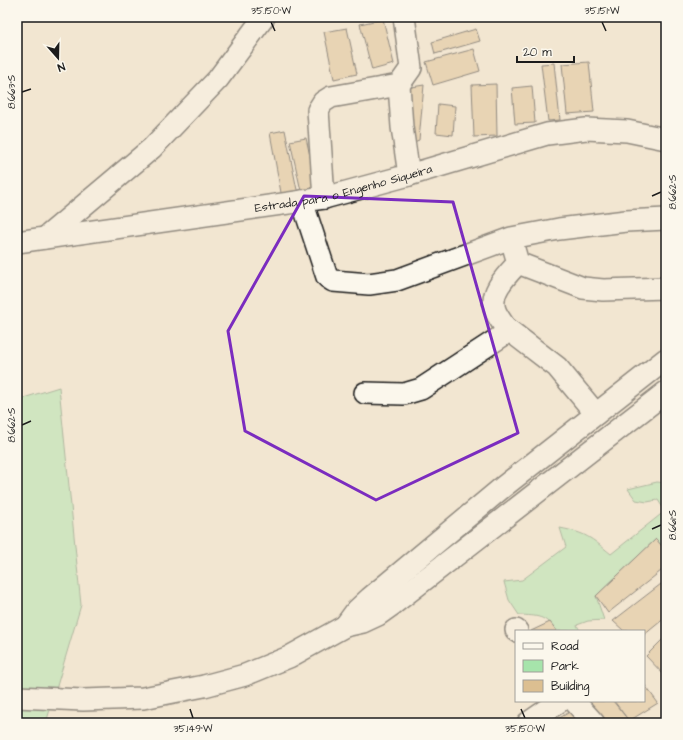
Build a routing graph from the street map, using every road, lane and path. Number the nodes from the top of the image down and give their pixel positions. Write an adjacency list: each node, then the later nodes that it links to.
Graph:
1 (264, 17): 9 (street)
2 (404, 17): 3 (street)
3 (399, 85): 5 (street); 6 (street)
4 (666, 139): 5 (street, Estrada para o Engenho Siqueira)
5 (409, 175): 6 (street, Estrada para o Engenho Siqueira)
6 (324, 198): 7 (street, Estrada para o Engenho Siqueira)
7 (302, 201): 9 (street, Estrada para o Engenho Siqueira); 10 (street)
8 (666, 219): 10 (street)
9 (45, 238): 11 (street, Estrada para o Engenho Siqueira)
10 (511, 238): 12 (street)
11 (17, 242)
12 (518, 263): 13 (street); 14 (street)
13 (666, 288)
14 (505, 327): 16 (street); 18 (street)
15 (666, 359): 18 (street)
16 (365, 392)
17 (666, 392): 20 (street)
18 (596, 414): 19 (street)
19 (504, 487): 20 (street); 21 (street)
20 (518, 507): 21 (street)
21 (345, 626): 22 (street)
22 (17, 697)
23 (559, 702): 25 (street)
24 (575, 702): 26 (street)
25 (528, 723)
26 (594, 723)

